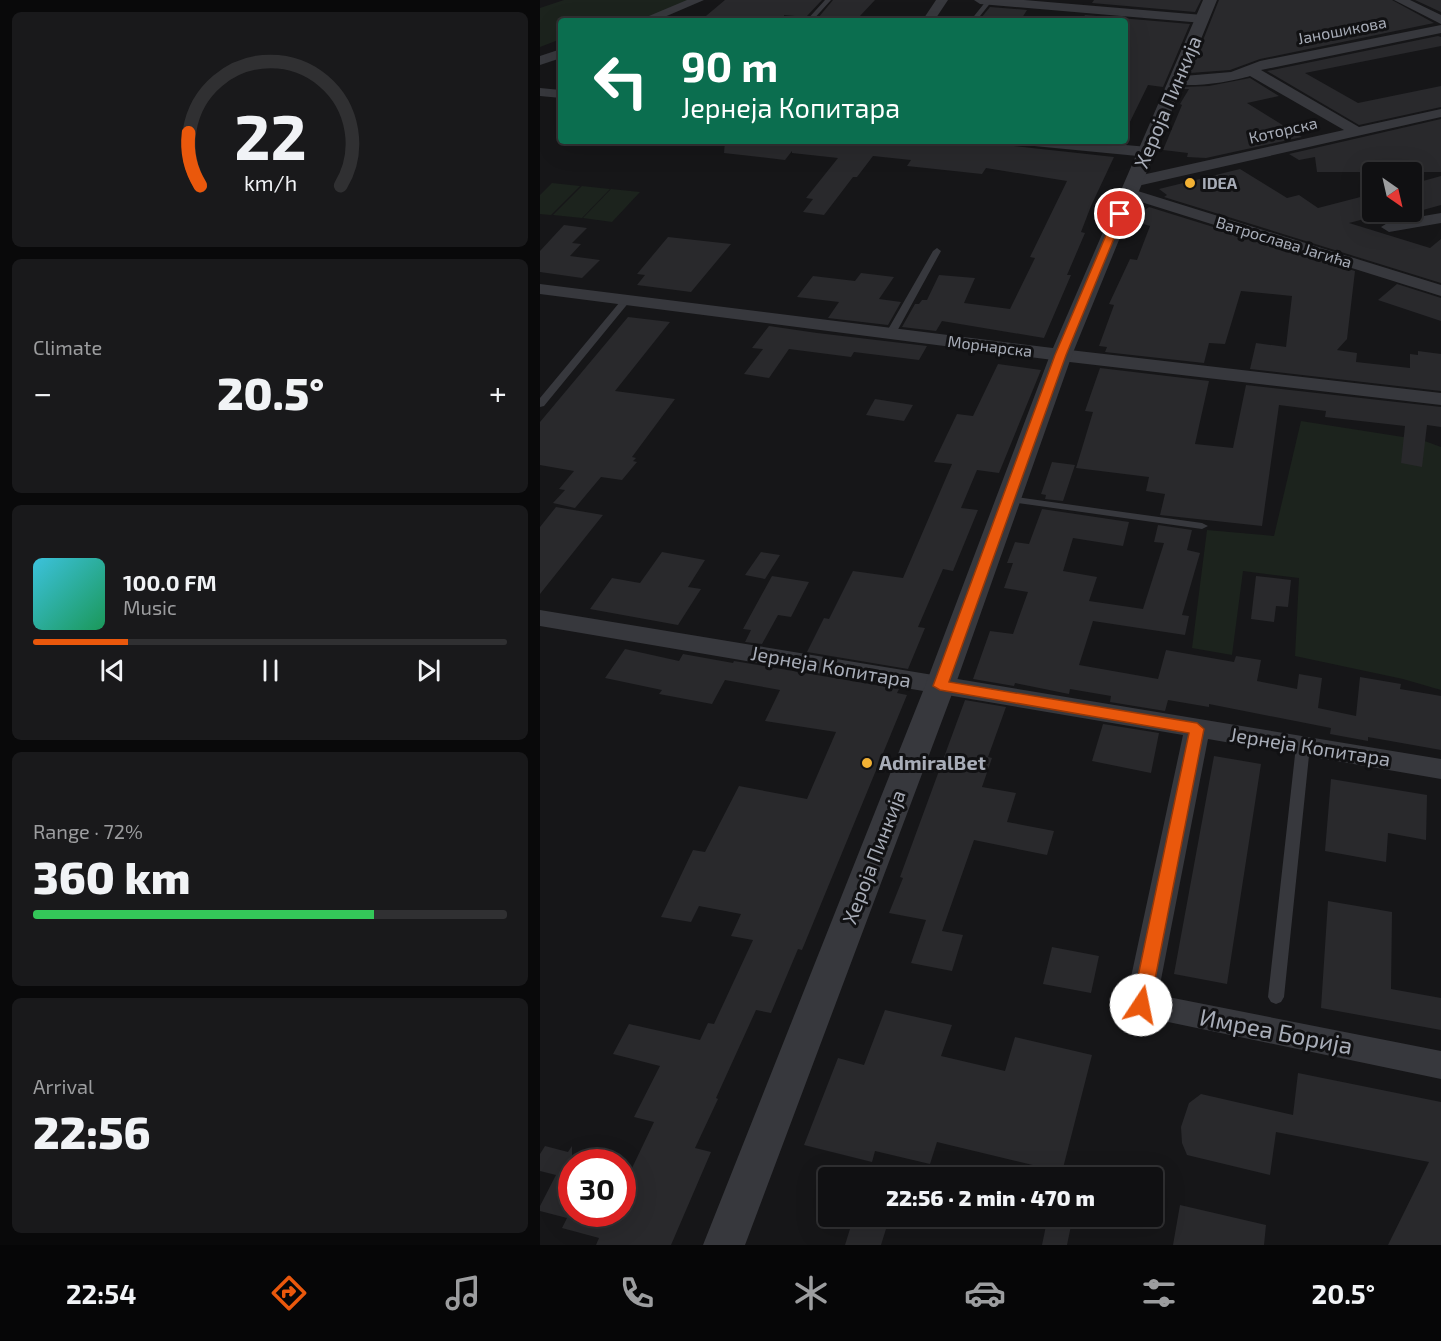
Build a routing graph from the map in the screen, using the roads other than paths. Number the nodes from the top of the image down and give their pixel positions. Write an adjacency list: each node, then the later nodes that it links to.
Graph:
1 (698, 0): 8 (street)
2 (828, 0): 9 (lane)
3 (942, 0): 10 (street)
4 (980, 0): 7 (street)
5 (1211, 0): 12 (street, Хероја Пинкија)
6 (1400, 0): 13 (street)
7 (989, 1): 11 (lane); 12 (street)
8 (651, 18)
9 (812, 18)
10 (930, 18)
11 (976, 18)
12 (1203, 20): 18 (street, Хероја Пинкија)
13 (1441, 20)
14 (1441, 29): 17 (street, Јаношикова)
15 (558, 54): 16 (street)
16 (540, 61)
17 (1252, 71): 18 (street, Јаношикова); 22 (street)
18 (1177, 80): 24 (street, Хероја Пинкија)
19 (540, 92): 20 (street)
20 (558, 94)
21 (1441, 112): 22 (street, Которска)
22 (1357, 132): 25 (street, Которска)
23 (1065, 144): 24 (street)
24 (1148, 152): 25 (street, Хероја Пинкија)
25 (1131, 188): 30 (street, Ватрослава Јагића); 33 (street, Хероја Пинкија)
26 (1441, 218): 27 (street)
27 (1389, 227)
28 (937, 251): 32 (lane)
29 (540, 289): 31 (street, Морнарска)
30 (1441, 291)
31 (627, 299): 32 (street, Морнарска); 35 (lane)
32 (891, 333): 33 (street, Морнарска)
33 (1061, 355): 34 (street, Морнарска); 36 (street, Хероја Пинкија)
34 (1441, 399)
35 (540, 404)
36 (1008, 499): 37 (lane); 39 (street, Хероја Пинкија)
37 (1202, 526)
38 (540, 618): 39 (street, Јернеја Копитара)
39 (940, 686): 40 (street, Јернеја Копитара); 45 (street, Хероја Пинкија)
40 (1197, 729): 41 (street, Јернеја Копитара); 44 (street, Имреа Борија)
41 (1303, 746): 42 (street, Јернеја Копитара); 43 (lane)
42 (1441, 769)
43 (1276, 997)
44 (1441, 1065)
45 (724, 1245)

